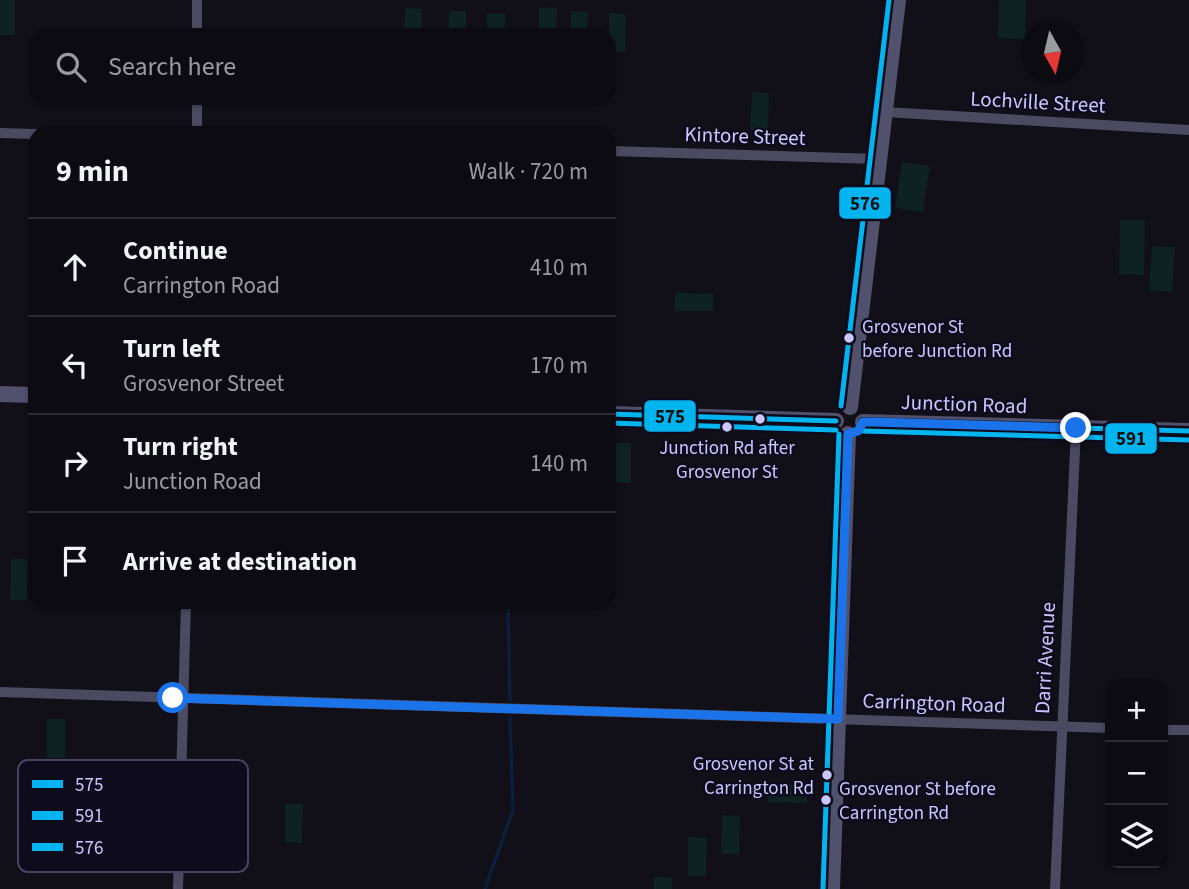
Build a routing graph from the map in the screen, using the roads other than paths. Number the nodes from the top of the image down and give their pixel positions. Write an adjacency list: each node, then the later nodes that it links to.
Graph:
1 (197, 0): 3 (street)
2 (898, 0): 5 (street)
3 (197, 28)
4 (197, 105): 6 (street)
5 (885, 112): 7 (street, Lochville Street); 11 (street)
6 (197, 126)
7 (1189, 130)
8 (0, 133): 9 (street)
9 (28, 134)
10 (616, 151): 11 (street, Kintore Street)
11 (879, 159): 14 (street)
12 (0, 394): 13 (street)
13 (28, 395)
14 (850, 407): 16 (street); 17 (street)
15 (616, 414): 16 (street)
16 (836, 421): 20 (street)
17 (863, 422): 18 (street, Junction Road); 20 (street)
18 (1076, 428): 19 (street, Junction Road); 25 (street, Darri Avenue)
19 (1189, 431)
20 (848, 434): 24 (street)
21 (186, 609): 23 (street)
22 (0, 692): 23 (street, Carrington Road)
23 (183, 698): 24 (street, Carrington Road); 29 (street)
24 (838, 719): 25 (street, Carrington Road); 30 (street)
25 (1061, 726): 26 (street, Carrington Road); 31 (street, Darri Avenue)
26 (1105, 728)
27 (1168, 730): 28 (street)
28 (1189, 730)
29 (181, 760)
30 (832, 889)
31 (1055, 889)

